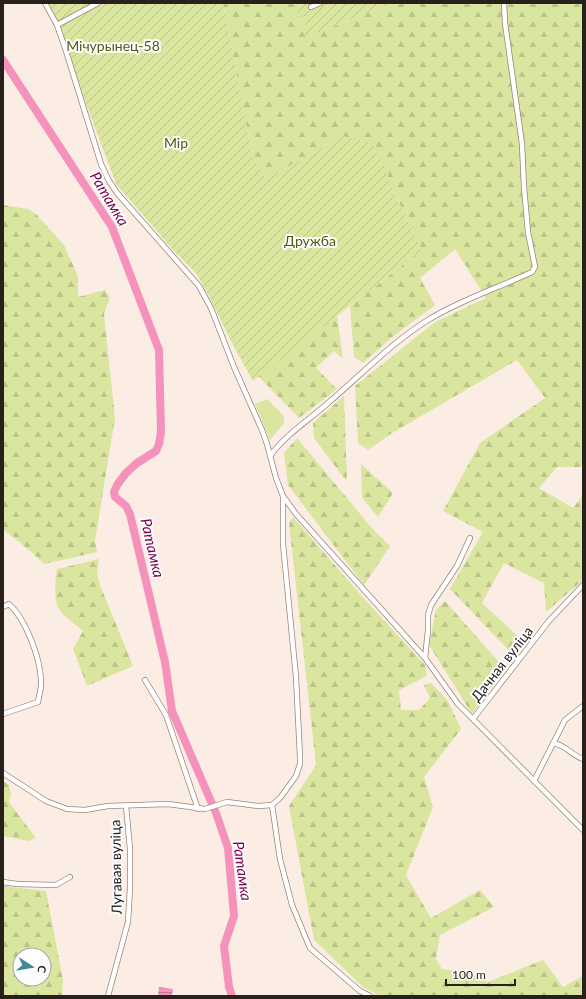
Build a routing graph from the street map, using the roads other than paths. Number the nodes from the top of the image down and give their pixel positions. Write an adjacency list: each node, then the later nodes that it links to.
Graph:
1 (45, 3): 6 (street)
2 (98, 3): 6 (street)
3 (320, 3): 5 (street)
4 (504, 3): 7 (street)
5 (311, 7)
6 (58, 24): 7 (street)
7 (270, 456): 8 (street)
8 (283, 496): 12 (street); 21 (street)
9 (470, 538): 12 (street)
10 (583, 585): 16 (street, Дачная вуліца)
11 (3, 607): 15 (street)
12 (425, 658): 16 (street)
13 (145, 680): 23 (street)
14 (583, 706): 17 (street)
15 (3, 714)
16 (473, 719): 20 (street)
17 (553, 743): 18 (street); 20 (street)
18 (583, 759)
19 (3, 773): 22 (street)
20 (534, 781): 24 (street)
21 (272, 805): 23 (street); 28 (street)
22 (126, 806): 23 (street); 27 (street, Лугавая вуліца)
23 (198, 809)
24 (583, 830)
25 (70, 877): 26 (street)
26 (3, 882)
27 (108, 996)
28 (370, 996)

